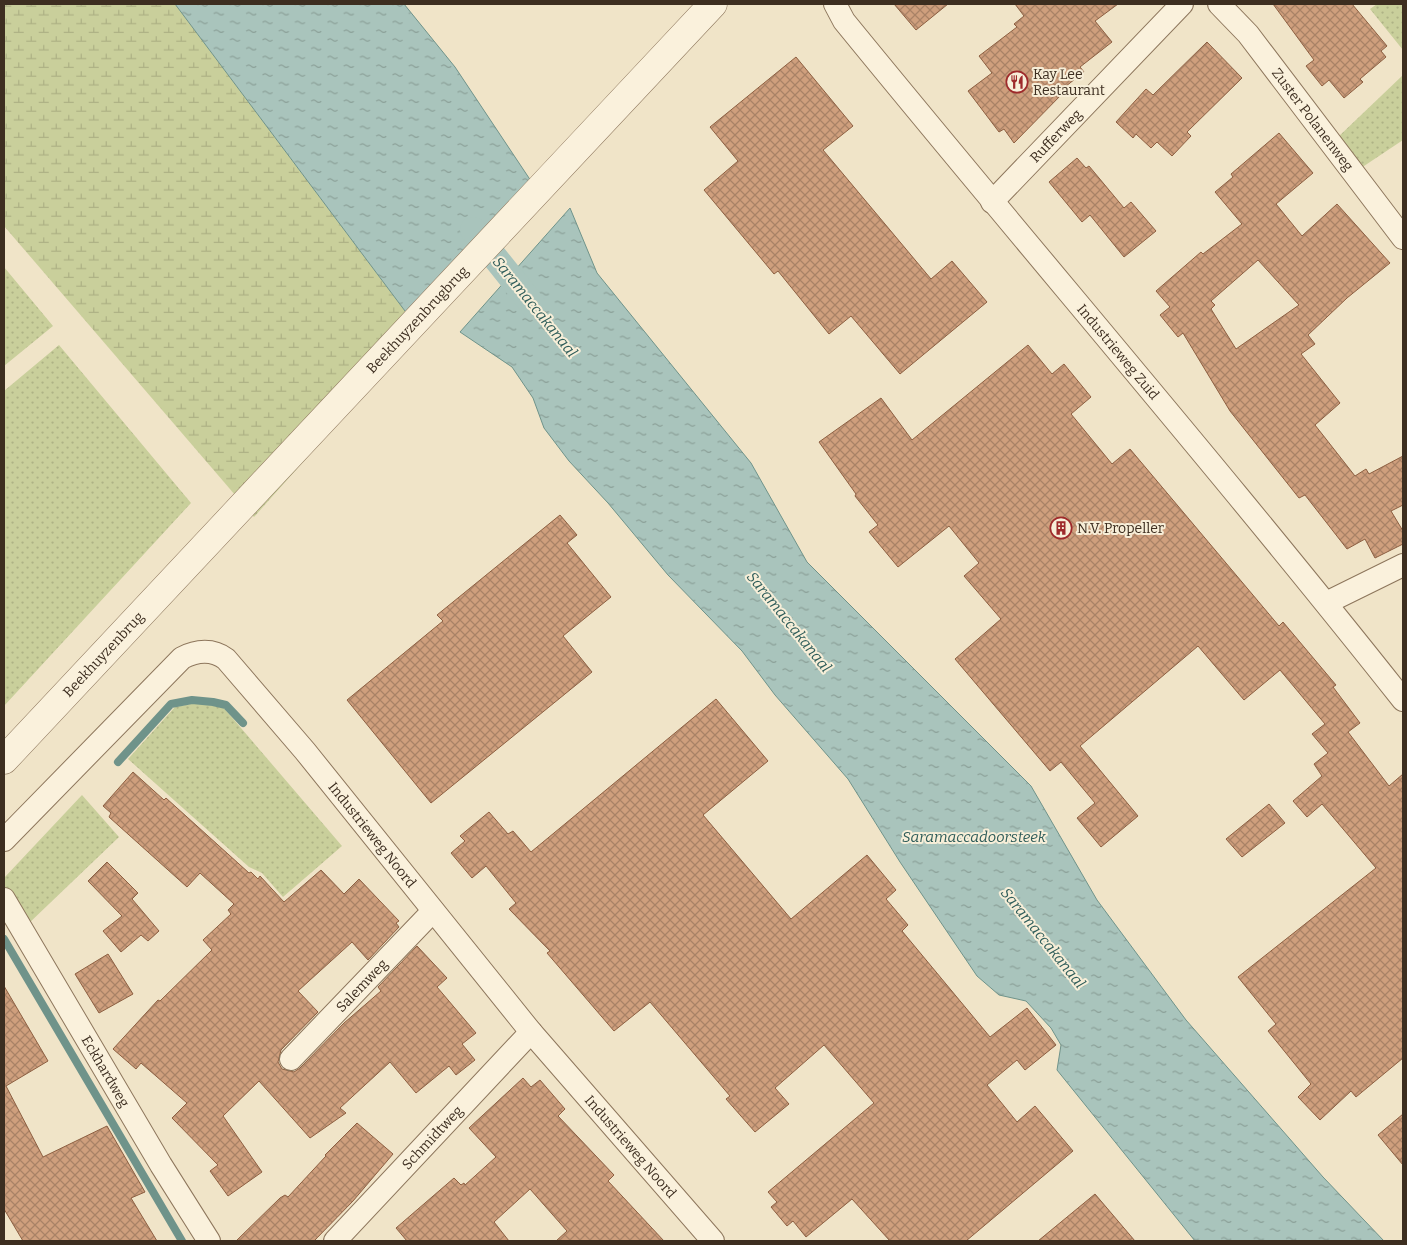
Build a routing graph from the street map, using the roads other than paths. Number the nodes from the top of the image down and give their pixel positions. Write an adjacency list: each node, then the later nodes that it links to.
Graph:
1 (713, 4): 7 (street, Beekhuyzenbrugbrug)
2 (836, 4): 5 (street, Industrieweg Zuid)
3 (1182, 4): 5 (street, Rufferweg)
4 (1219, 4): 6 (street, Zuster Polanenweg)
5 (992, 202): 9 (street, Industrieweg Zuid)
6 (1403, 238)
7 (202, 548): 11 (street, Beekhuyzenbrug)
8 (1403, 565): 9 (street)
9 (1326, 603): 10 (street, Industrieweg Zuid)
10 (1403, 700)
11 (4, 760)
12 (4, 840): 14 (street, Industrieweg Noord)
13 (4, 899): 17 (street, Eckhardweg)
14 (433, 911): 15 (street, Industrieweg Noord); 16 (street, Salemweg)
15 (531, 1032): 18 (street, Schmidtweg); 19 (street, Industrieweg Noord)
16 (291, 1059)
17 (209, 1241)
18 (335, 1241)
19 (713, 1241)

